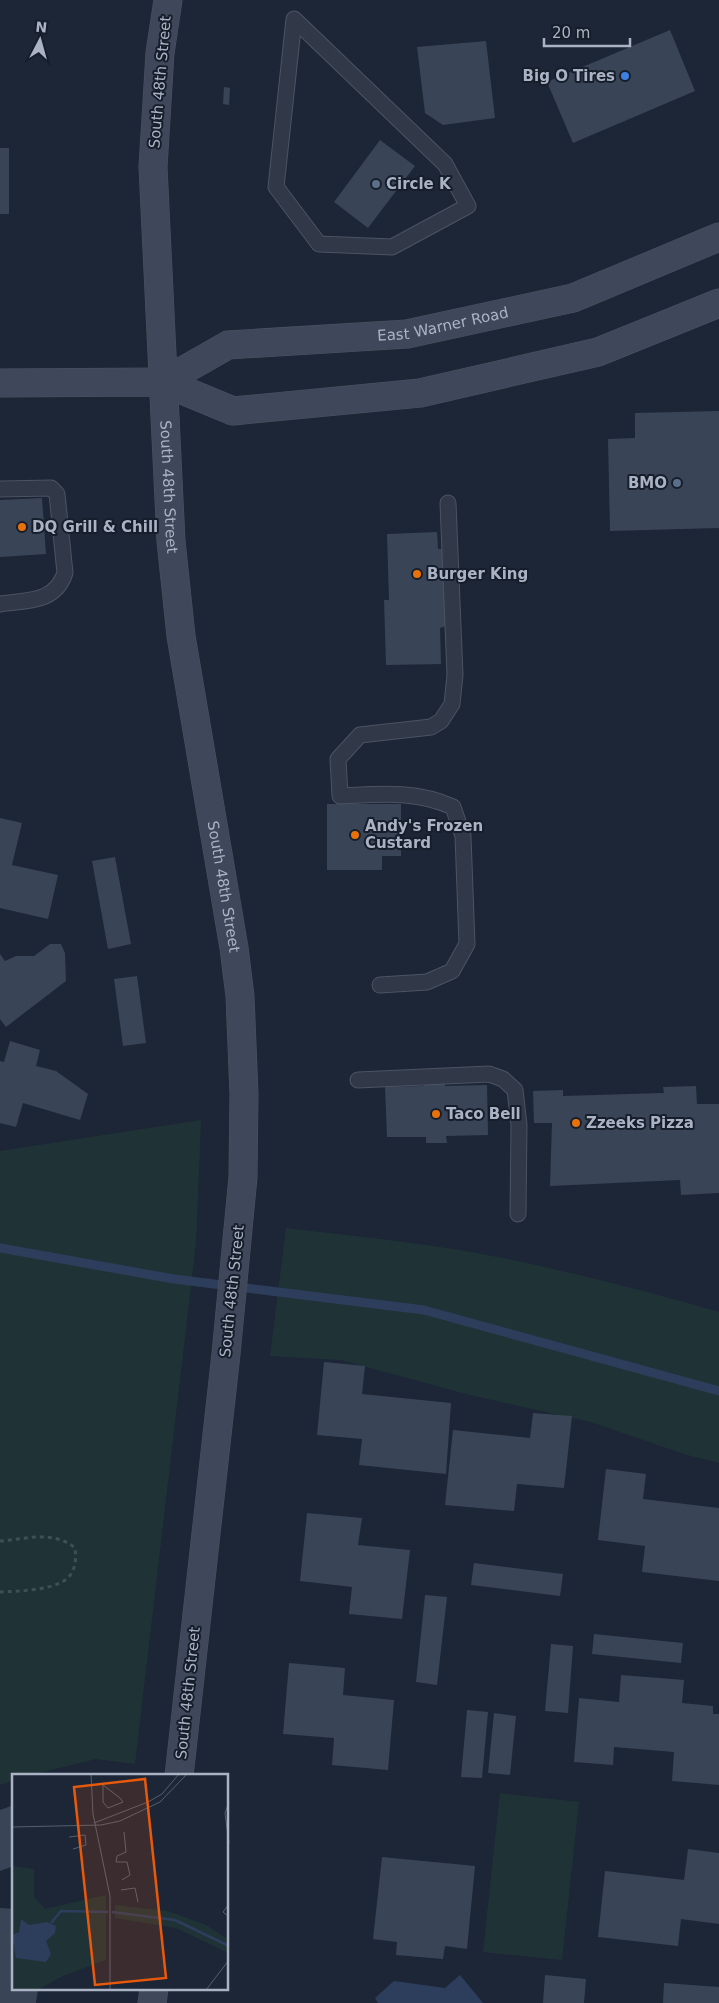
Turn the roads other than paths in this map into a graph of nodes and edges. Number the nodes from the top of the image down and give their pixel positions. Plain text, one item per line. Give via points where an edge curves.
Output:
1 (168, 0) edge
2 (468, 206) joint
3 (719, 236) edge
4 (719, 303) edge
5 (164, 382) junction
6 (0, 384) edge
7 (0, 489) edge
8 (448, 503) dead end
9 (0, 604) edge
10 (380, 985) dead end
11 (358, 1080) dead end
12 (518, 1214) dead end
13 (179, 1774) edge
14 (154, 1990) edge
15 (152, 2003) edge

1 - 5 main road, South 48th Street via 160,53 153,167
2 - 2 lane via 392,247 319,244 276,187 294,19 445,164
3 - 5 main road, East Warner Road via 573,298 407,334 228,345
4 - 5 main road, East Warner Road via 598,352 420,393 233,412
5 - 6 main road, East Warner Road
5 - 13 main road, South 48th Street via 175,585 234,948 240,996 245,1132 226,1354
7 - 9 lane via 43,487 51,488 57,494 64,572 61,585 53,594
8 - 10 lane via 454,666 452,704 441,721 431,727 360,735 338,759 340,796 414,794 453,807 463,836 467,944 452,971 427,982
11 - 12 lane via 489,1074 503,1079 515,1090 519,1124
14 - 15 main road

